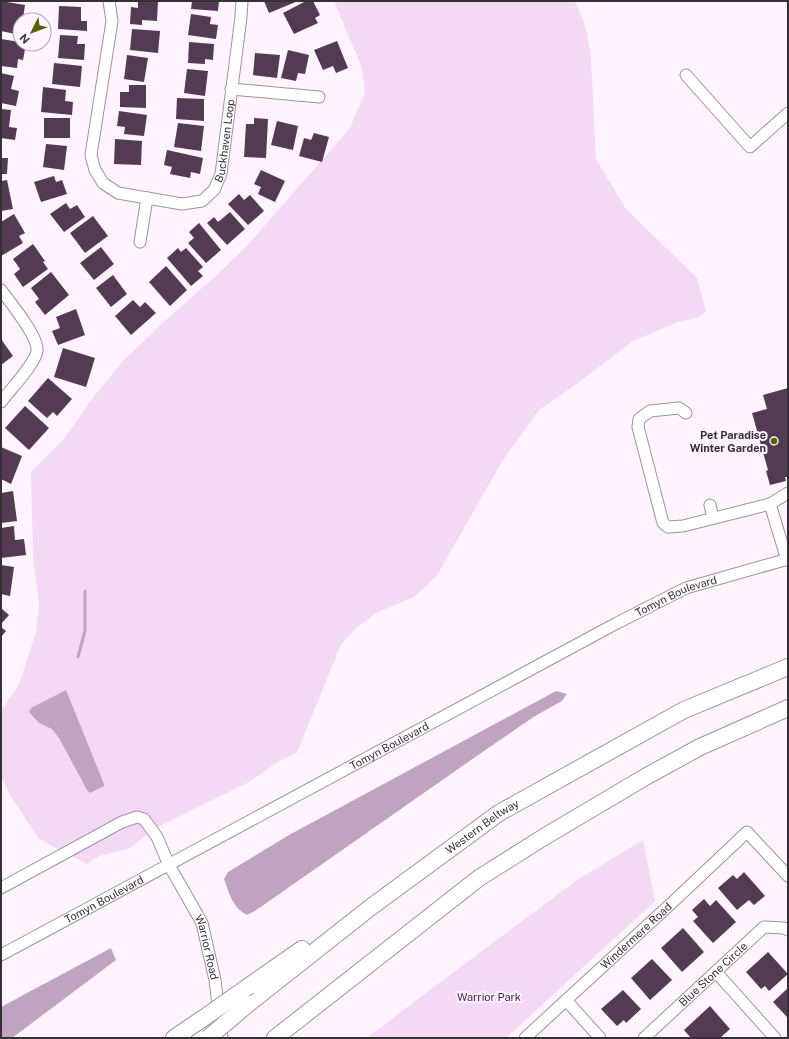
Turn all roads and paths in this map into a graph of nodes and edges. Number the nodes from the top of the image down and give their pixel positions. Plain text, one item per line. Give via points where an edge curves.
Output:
1 (109, 1) edge
2 (242, 1) edge
3 (686, 75) dead end
4 (231, 89) junction
5 (318, 97) dead end
6 (788, 113) edge
7 (147, 198) junction
8 (140, 242) dead end
9 (1, 290) edge
10 (1, 402) edge
11 (686, 413) dead end
12 (786, 496) edge
13 (770, 504) junction
14 (710, 505) dead end
15 (713, 518) junction
16 (788, 559) edge
17 (788, 667) edge
18 (788, 708) edge
19 (498, 813) junction
20 (169, 865) junction
21 (788, 876) edge
22 (1, 888) edge
23 (788, 930) edge
24 (1, 956) edge
25 (716, 972) junction
26 (566, 1000) junction
27 (174, 1038) edge
28 (208, 1038) edge
29 (222, 1038) edge
30 (275, 1038) edge
31 (525, 1038) edge
32 (600, 1038) edge
33 (644, 1038) edge
34 (775, 1038) edge

1 - 7 street, Buckhaven Loop via 112,21 91,155 95,170 103,183 118,193
2 - 4 street, Buckhaven Loop
3 - 6 street via 750,147
4 - 5 street
4 - 7 street, Buckhaven Loop via 221,174 214,190 202,201 182,204
7 - 8 street
9 - 10 street via 32,333 37,350 33,361
11 - 15 street via 679,408 650,411 639,419 638,427 663,523 668,527 683,526
12 - 13 street
13 - 15 street
13 - 16 street
14 - 15 street
16 - 20 street, Tomyn Boulevard via 686,588 610,626
17 - 19 highway, Western Beltway via 684,710
18 - 30 highway via 700,747 632,784 479,878
19 - 27 highway, bridge
19 - 28 highway, Western Beltway, bridge via 371,908
20 - 22 street, Warrior Road via 157,836 144,819 137,817 122,822
20 - 24 street, Tomyn Boulevard
20 - 29 street, Warrior Road via 202,923 215,980
21 - 26 street, Windermere Road via 747,832
23 - 25 street, Blue Stone Circle via 764,927
25 - 33 street, Blue Stone Circle
25 - 34 street
26 - 31 street, Windermere Road
26 - 32 street

